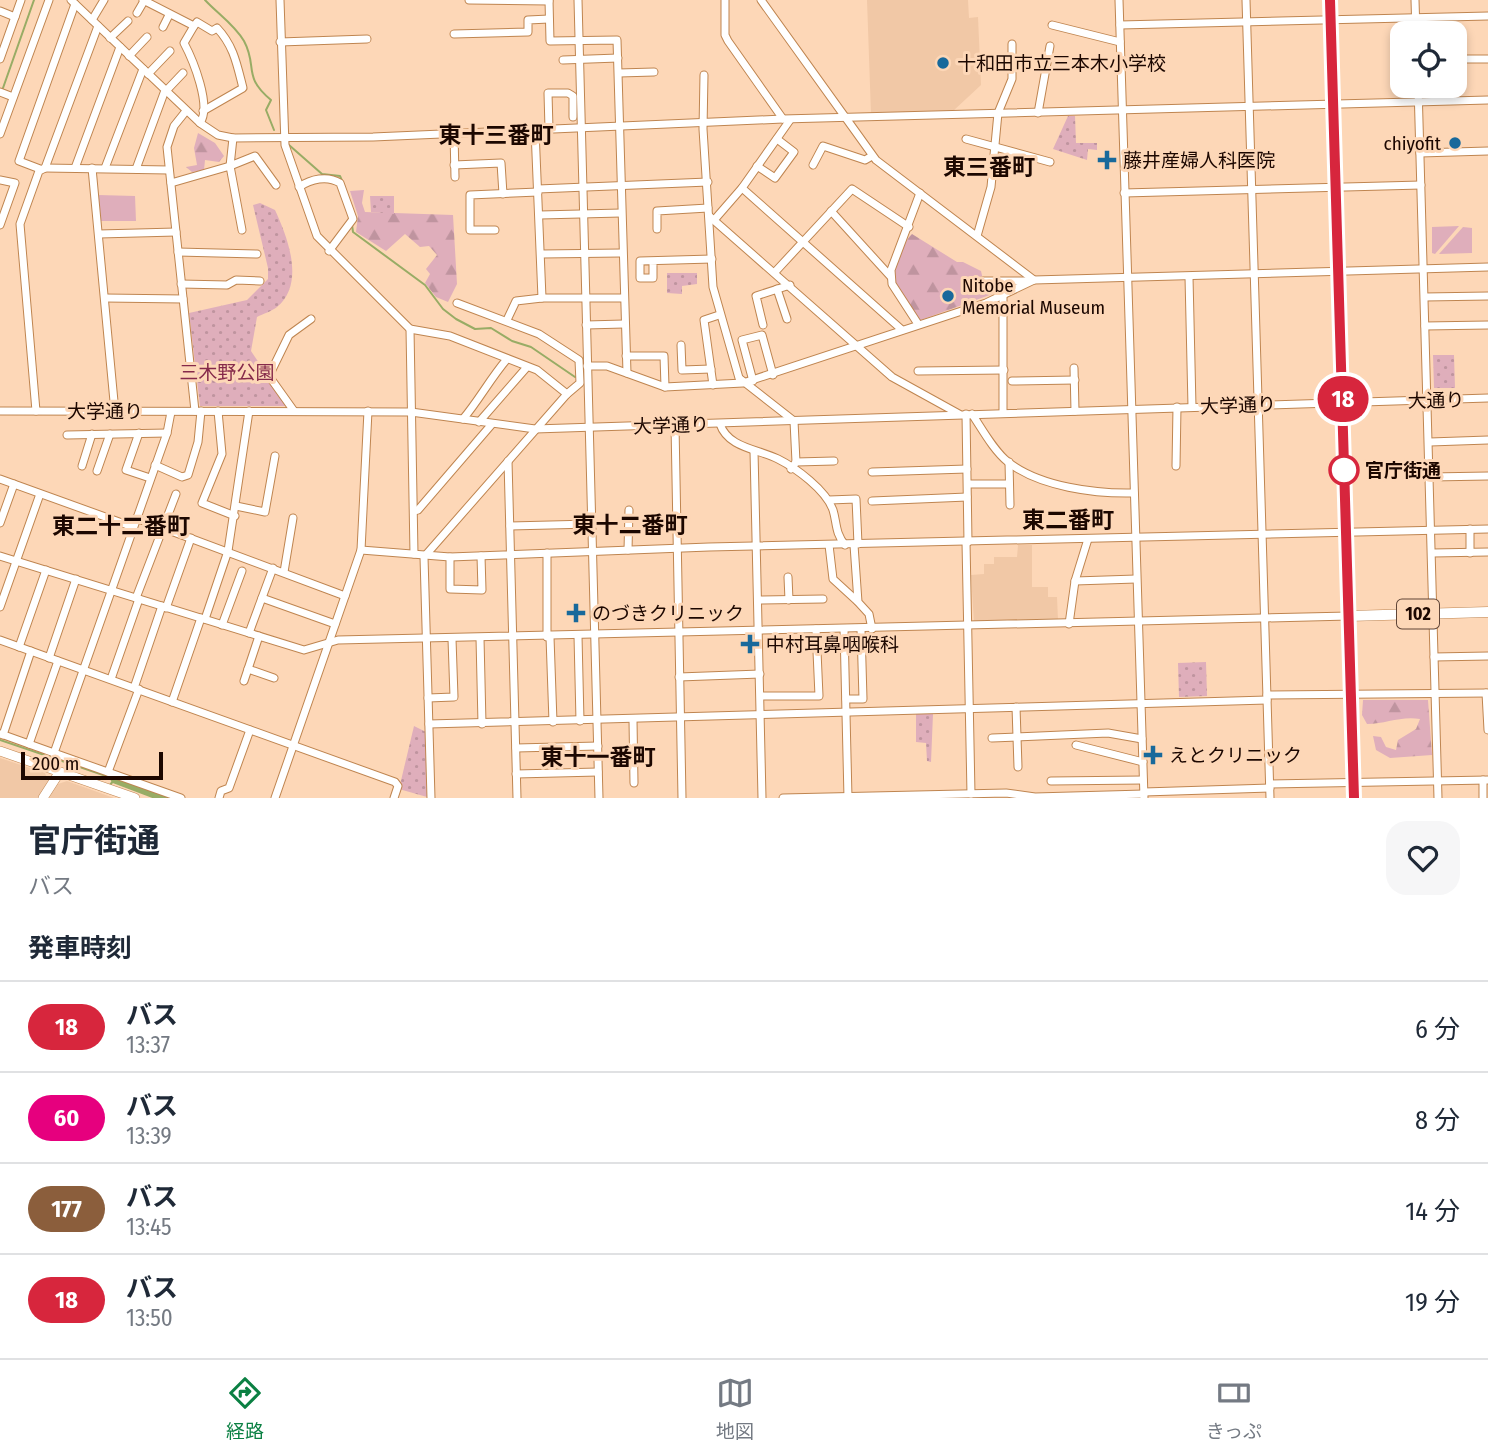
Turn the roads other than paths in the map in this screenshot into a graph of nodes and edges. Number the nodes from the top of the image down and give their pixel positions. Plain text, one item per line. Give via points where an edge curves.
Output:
1 (21, 0) edge
2 (49, 0) edge
3 (104, 0) edge
4 (144, 0) edge
5 (280, 0) edge
6 (469, 0) edge
7 (549, 0) edge
8 (578, 0) edge
9 (724, 0) edge
10 (761, 0) edge
11 (1119, 0) edge
12 (1246, 0) edge
13 (1330, 0) edge
14 (1415, 0) edge
15 (73, 2) edge
16 (0, 12) edge
17 (137, 13) dead end
18 (169, 15) junction
19 (1488, 16) edge
20 (15, 17) junction
21 (1415, 17) junction
22 (549, 19) junction
23 (1331, 19) junction
24 (128, 21) dead end
25 (1247, 21) junction
26 (1415, 21) edge
27 (95, 23) junction
28 (1052, 24) dead end
29 (1120, 25) junction
30 (194, 26) junction
31 (163, 27) dead end
32 (454, 34) dead end
33 (147, 37) dead end
34 (110, 38) junction
35 (367, 39) dead end
36 (579, 41) junction
37 (280, 42) junction
38 (1120, 42) junction
39 (1012, 44) dead end
40 (1051, 46) dead end
41 (120, 47) junction
42 (170, 51) dead end
43 (129, 55) junction
44 (618, 58) junction
45 (0, 59) edge
46 (1467, 59) edge
47 (1488, 59) edge
48 (563, 60) dead end
49 (579, 60) junction
50 (146, 71) junction
51 (654, 72) dead end
52 (183, 73) dead end
53 (619, 73) junction
54 (704, 75) dead end
55 (166, 91) junction
56 (0, 92) edge
57 (13, 97) junction
58 (1419, 98) edge
59 (1488, 100) edge
60 (1419, 102) junction
61 (1334, 104) junction
62 (1250, 106) junction
63 (1122, 110) junction
64 (186, 111) junction
65 (203, 111) junction
66 (998, 113) junction
67 (1038, 113) junction
68 (573, 117) dead end
69 (846, 118) junction
70 (786, 119) junction
71 (200, 123) junction
72 (705, 123) junction
73 (619, 127) junction
74 (581, 128) junction
75 (549, 129) junction
76 (535, 130) junction
77 (454, 133) junction
78 (0, 134) edge
79 (233, 138) junction
80 (284, 138) junction
81 (777, 139) junction
82 (966, 139) dead end
83 (997, 150) junction
84 (1488, 151) edge
85 (1420, 153) junction
86 (873, 156) junction
87 (1050, 162) dead end
88 (454, 165) junction
89 (813, 165) dead end
90 (230, 166) junction
91 (757, 166) junction
92 (75, 168) junction
93 (43, 169) junction
94 (93, 169) junction
95 (105, 169) junction
96 (136, 169) junction
97 (169, 170) junction
98 (455, 177) dead end
99 (0, 180) edge
100 (708, 182) junction
101 (15, 183) junction
102 (171, 183) junction
103 (276, 185) dead end
104 (1421, 185) junction
105 (33, 187) junction
106 (299, 187) junction
107 (583, 187) junction
108 (620, 187) junction
109 (742, 188) junction
110 (1336, 188) junction
111 (1252, 190) junction
112 (538, 191) junction
113 (920, 193) junction
114 (1124, 193) junction
115 (503, 194) junction
116 (831, 211) junction
117 (621, 213) junction
118 (583, 214) junction
119 (2, 215) edge
120 (540, 215) junction
121 (711, 215) junction
122 (0, 225) edge
123 (909, 227) junction
124 (657, 229) dead end
125 (242, 230) dead end
126 (495, 230) dead end
127 (176, 232) junction
128 (99, 234) junction
129 (977, 236) junction
130 (803, 242) junction
131 (329, 251) junction
132 (178, 252) junction
133 (621, 253) junction
134 (257, 254) dead end
135 (542, 254) junction
136 (584, 254) junction
137 (712, 259) junction
138 (653, 261) dead end
139 (1488, 267) edge
140 (1423, 270) junction
141 (775, 272) junction
142 (1338, 272) junction
143 (1255, 274) junction
144 (891, 277) junction
145 (1189, 277) junction
146 (1127, 278) junction
147 (260, 281) dead end
148 (982, 281) dead end
149 (1032, 281) junction
150 (181, 284) junction
151 (790, 285) junction
152 (777, 289) junction
153 (1003, 293) junction
154 (1488, 296) edge
155 (1425, 297) junction
156 (104, 298) junction
157 (542, 298) junction
158 (585, 298) junction
159 (623, 298) junction
160 (183, 299) junction
161 (457, 303) dead end
162 (719, 315) junction
163 (311, 319) dead end
164 (788, 319) dead end
165 (508, 320) junction
166 (624, 324) junction
167 (918, 324) junction
168 (586, 325) junction
169 (763, 325) dead end
170 (1488, 325) edge
171 (1425, 326) junction
172 (410, 329) junction
173 (901, 329) junction
174 (681, 345) dead end
175 (856, 345) junction
176 (626, 356) junction
177 (507, 359) junction
178 (587, 366) junction
179 (527, 367) junction
180 (1074, 368) dead end
181 (711, 369) junction
182 (1004, 370) junction
183 (918, 371) dead end
184 (627, 373) junction
185 (773, 375) junction
186 (1075, 380) junction
187 (752, 381) junction
188 (1012, 381) dead end
189 (743, 383) junction
190 (713, 385) junction
191 (665, 387) junction
192 (567, 394) junction
193 (1488, 398) edge
194 (1428, 400) junction
195 (1343, 401) junction
196 (1259, 404) junction
197 (1177, 407) junction
198 (1192, 407) junction
199 (1131, 409) junction
200 (0, 411) edge
201 (36, 411) junction
202 (198, 411) junction
203 (218, 411) junction
204 (249, 411) junction
205 (293, 411) junction
206 (368, 411) junction
207 (1075, 411) junction
208 (115, 412) junction
209 (171, 412) junction
210 (411, 412) junction
211 (1003, 413) junction
212 (966, 414) junction
213 (463, 419) junction
214 (793, 421) junction
215 (479, 422) junction
216 (492, 424) junction
217 (720, 424) junction
218 (675, 425) junction
219 (589, 427) junction
220 (536, 429) junction
221 (139, 433) junction
222 (167, 433) junction
223 (92, 434) junction
224 (110, 434) junction
225 (67, 435) dead end
226 (1488, 440) edge
227 (1430, 442) junction
228 (754, 451) junction
229 (275, 456) dead end
230 (508, 461) junction
231 (834, 461) dead end
232 (1009, 463) junction
233 (155, 465) junction
234 (794, 465) junction
235 (82, 466) dead end
236 (1176, 466) dead end
237 (967, 469) junction
238 (97, 471) dead end
239 (872, 472) dead end
240 (1488, 476) edge
241 (150, 478) junction
242 (1431, 478) junction
243 (0, 479) edge
244 (14, 484) junction
245 (968, 484) junction
246 (1009, 484) junction
247 (1134, 493) junction
248 (40, 494) junction
249 (176, 494) dead end
250 (967, 497) junction
251 (829, 500) junction
252 (872, 501) dead end
253 (1010, 505) dead end
254 (236, 506) junction
255 (629, 510) dead end
256 (414, 511) junction
257 (234, 516) junction
258 (136, 518) junction
259 (293, 518) dead end
260 (0, 523) edge
261 (591, 524) junction
262 (510, 526) junction
263 (133, 527) junction
264 (163, 527) junction
265 (1488, 528) edge
266 (1432, 529) junction
267 (1471, 529) junction
268 (1346, 531) junction
269 (1263, 534) junction
270 (191, 538) junction
271 (1136, 538) junction
272 (1088, 539) junction
273 (967, 542) junction
274 (829, 545) junction
275 (845, 545) junction
276 (856, 545) junction
277 (757, 547) junction
278 (677, 548) junction
279 (361, 550) junction
280 (628, 550) junction
281 (228, 551) junction
282 (592, 551) junction
283 (1488, 552) edge
284 (547, 553) junction
285 (1433, 553) junction
286 (1470, 553) junction
287 (414, 554) junction
288 (510, 554) junction
289 (0, 556) edge
290 (481, 556) junction
291 (424, 557) junction
292 (450, 557) junction
293 (17, 561) junction
294 (273, 568) junction
295 (46, 570) junction
296 (242, 571) dead end
297 (284, 572) junction
298 (788, 578) dead end
299 (76, 579) junction
300 (1136, 579) junction
301 (1075, 581) junction
302 (111, 590) junction
303 (345, 596) junction
304 (138, 598) junction
305 (262, 598) junction
306 (824, 599) dead end
307 (758, 600) junction
308 (789, 600) junction
309 (858, 602) junction
310 (0, 607) edge
311 (164, 607) junction
312 (1488, 612) edge
313 (1434, 614) junction
314 (1349, 616) junction
315 (1265, 618) junction
316 (203, 619) junction
317 (1138, 621) junction
318 (335, 624) junction
319 (1069, 624) junction
320 (222, 625) junction
321 (968, 625) junction
322 (816, 629) junction
323 (844, 629) junction
324 (862, 629) junction
325 (872, 629) junction
326 (759, 631) junction
327 (249, 633) junction
328 (677, 633) junction
329 (594, 635) junction
330 (260, 636) junction
331 (578, 636) junction
332 (549, 637) junction
333 (480, 638) junction
334 (513, 638) junction
335 (452, 639) junction
336 (0, 640) edge
337 (426, 640) junction
338 (330, 643) junction
339 (19, 647) junction
340 (32, 651) junction
341 (1488, 656) edge
342 (1434, 657) junction
343 (49, 658) junction
344 (58, 661) junction
345 (248, 669) junction
346 (83, 670) junction
347 (760, 674) junction
348 (679, 677) junction
349 (274, 678) dead end
350 (111, 680) junction
351 (244, 681) dead end
352 (136, 689) junction
353 (1487, 693) edge
354 (1351, 694) junction
355 (1435, 694) junction
356 (761, 696) junction
357 (428, 698) junction
358 (1267, 698) junction
359 (846, 699) junction
360 (172, 702) junction
361 (1141, 703) junction
362 (1016, 707) junction
363 (970, 709) junction
364 (846, 713) junction
365 (761, 716) junction
366 (680, 718) junction
367 (597, 720) junction
368 (633, 720) junction
369 (580, 721) junction
370 (553, 722) junction
371 (482, 723) junction
372 (515, 723) junction
373 (429, 724) junction
374 (250, 730) junction
375 (1488, 730) edge
376 (2, 735) edge
377 (1018, 736) junction
378 (992, 738) dead end
379 (1142, 739) junction
380 (29, 744) junction
381 (1076, 745) dead end
382 (292, 746) junction
383 (597, 746) junction
384 (516, 748) junction
385 (0, 751) edge
386 (54, 753) junction
387 (1143, 762) junction
388 (1018, 767) dead end
389 (59, 772) junction
390 (108, 772) junction
391 (598, 772) junction
392 (516, 774) junction
393 (1143, 780) junction
394 (1485, 780) edge
395 (1051, 781) dead end
396 (1438, 782) junction
397 (634, 783) dead end
398 (1354, 783) junction
399 (1270, 786) junction
400 (971, 794) junction
401 (1144, 795) edge
402 (848, 797) edge
403 (889, 797) edge
404 (916, 797) edge
405 (43, 798) edge
406 (135, 798) edge
407 (181, 798) edge
408 (219, 798) edge
409 (275, 798) edge
410 (394, 798) edge
411 (431, 798) edge
412 (517, 798) edge
413 (599, 798) edge
414 (682, 798) edge
415 (762, 798) edge
416 (783, 798) edge
417 (795, 798) edge
418 (1270, 798) edge
419 (1354, 798) edge
420 (1438, 798) edge
421 (1483, 798) edge

1 - 20 street
2 - 57 street
3 - 27 street
4 - 17 street
4 - 18 street
5 - 37 street
6 - 7 street
7 - 22 street
8 - 36 street
9 - 70 street via 728,41
10 - 69 street
11 - 29 street
12 - 25 street
13 - 23 highway
14 - 21 street
15 - 27 street
15 - 93 street via 19,161
16 - 20 street
18 - 30 street
18 - 31 street
19 - 21 street
20 - 45 street
21 - 23 street
21 - 26 street
22 - 32 street via 528,20 528,32
22 - 36 street via 550,41
23 - 25 street
23 - 61 highway
24 - 34 street
25 - 29 street
25 - 62 street
27 - 34 street
27 - 93 street
28 - 38 street
29 - 38 street
30 - 65 street via 184,43 198,76
30 - 65 street via 197,22 212,31 217,28 227,38 243,88
33 - 43 street
34 - 41 street
35 - 37 street
36 - 44 street via 617,40
36 - 49 street
37 - 80 street
38 - 63 street
39 - 66 street via 1012,79
40 - 67 street
41 - 43 street
41 - 92 street
42 - 50 street
43 - 50 street
44 - 49 street
44 - 53 street
46 - 47 street
48 - 49 street
49 - 74 street
50 - 55 street
50 - 95 street
51 - 53 street
52 - 55 street
53 - 73 street
54 - 72 street
55 - 64 street
55 - 96 street
56 - 57 street
57 - 78 street
58 - 60 street
59 - 60 street
60 - 61 street
60 - 85 street
61 - 62 street
61 - 110 highway
62 - 63 street
62 - 111 street
63 - 67 street
63 - 114 street
64 - 71 street
64 - 97 street via 169,134
65 - 71 street
66 - 67 street
66 - 69 street
66 - 83 street
68 - 75 street via 573,96 548,93
69 - 70 street
69 - 86 street
70 - 72 street
70 - 81 street
71 - 79 street
72 - 73 street
72 - 100 street
73 - 74 street
73 - 108 street
74 - 75 street
74 - 107 street
75 - 76 street
76 - 77 street
76 - 112 street
77 - 80 street
77 - 88 street
79 - 80 street
79 - 90 street
80 - 106 street
81 - 91 street
81 - 91 street via 794,152 775,178
82 - 83 street
83 - 87 street
83 - 129 street via 989,202
84 - 85 street
85 - 104 street
86 - 89 street via 865,160 823,146
86 - 113 street
88 - 98 street
88 - 115 street via 501,163
90 - 102 street
90 - 103 street via 255,156
90 - 125 street
91 - 109 street
92 - 93 street
92 - 94 street
93 - 105 street
94 - 95 street
94 - 128 street
95 - 96 street
96 - 97 street
97 - 102 street
99 - 101 street
100 - 108 street
100 - 121 street
101 - 105 street
101 - 119 street
102 - 127 street
104 - 110 street
104 - 140 street
105 - 201 street via 20,224
106 - 131 street via 317,236
106 - 131 street via 312,179 340,183 353,219
107 - 108 street
107 - 112 street
107 - 118 street
108 - 117 street
109 - 121 street
109 - 130 street
110 - 111 street
110 - 142 highway
111 - 114 street
111 - 143 street
112 - 115 street
112 - 120 street
113 - 123 street
113 - 129 street
114 - 146 street
115 - 126 street via 470,195 470,230
116 - 123 street via 852,189
116 - 130 street
116 - 144 street
117 - 118 street
117 - 133 street
118 - 120 street
118 - 136 street
119 - 122 street
120 - 135 street
121 - 124 street via 657,211
121 - 137 street
121 - 141 street
123 - 144 street
127 - 128 street
127 - 132 street
128 - 156 street
129 - 149 street
130 - 141 street
130 - 173 street
131 - 172 street
132 - 134 street
132 - 150 street
133 - 136 street
133 - 159 street
135 - 136 street
135 - 157 street
136 - 158 street
137 - 138 street
137 - 162 street
139 - 140 street
140 - 142 street
140 - 155 street
141 - 151 street
142 - 143 street
142 - 195 highway
143 - 145 street
143 - 196 street
144 - 167 street
145 - 146 street
145 - 198 street
146 - 149 street
146 - 199 street
147 - 150 street
148 - 149 street
149 - 153 street
150 - 160 street
151 - 152 street
151 - 175 street
152 - 164 street
152 - 169 street via 755,296
153 - 167 street via 986,303
153 - 182 street
154 - 155 street
155 - 171 street
156 - 160 street
156 - 208 street
157 - 158 street
157 - 165 street via 516,302
158 - 159 street
158 - 168 street
159 - 166 street
160 - 202 street
161 - 165 street
162 - 181 street via 704,320
162 - 189 street
163 - 205 street via 289,335 270,376
165 - 192 street via 579,359 580,383
166 - 168 street
166 - 176 street
167 - 173 street
168 - 178 street
170 - 171 street
171 - 194 street
172 - 177 street via 450,336
172 - 210 street
173 - 175 street
174 - 181 street via 682,370
175 - 185 street
175 - 212 street via 892,377
176 - 184 street
176 - 191 street via 664,356
177 - 179 street
177 - 213 street
178 - 184 street
178 - 219 street
179 - 192 street
179 - 215 street
180 - 186 street
181 - 190 street
182 - 183 street
182 - 211 street
184 - 191 street
185 - 187 street
185 - 187 street via 762,335 742,340
186 - 188 street
186 - 207 street
187 - 189 street
189 - 190 street
189 - 214 street
190 - 191 street
192 - 220 street
193 - 194 street, 大通り
194 - 195 street, 大通り
194 - 227 street
195 - 196 street, 大学通り
195 - 268 highway
196 - 198 street, 大学通り
196 - 269 street
197 - 198 street, 大学通り
197 - 199 street, 大学通り
197 - 236 street
199 - 207 street, 大学通り
199 - 247 street
200 - 201 street, 大学通り
201 - 208 street, 大学通り
202 - 203 street, 大学通り
202 - 209 street, 大学通り
202 - 233 street via 198,442 187,475
203 - 204 street, 大学通り
203 - 257 street via 222,454 202,503
204 - 205 street, 大学通り
204 - 254 street
205 - 206 street, 大学通り
206 - 210 street, 大学通り
206 - 279 street
207 - 211 street, 大学通り
208 - 209 street, 大学通り
209 - 222 street
210 - 213 street, 大学通り
210 - 256 street
211 - 212 street, 大学通り
212 - 214 street, 大学通り
212 - 232 street
212 - 237 street
213 - 215 street, 大学通り
214 - 217 street, 大学通り
214 - 234 street
215 - 216 street, 大学通り
216 - 220 street, 大学通り
216 - 256 street
217 - 218 street, 大学通り
217 - 228 street via 722,431
218 - 219 street, 大学通り
218 - 278 street
219 - 220 street, 大学通り
219 - 261 street
220 - 230 street
221 - 222 street
221 - 224 street
221 - 241 street via 126,470
222 - 233 street
223 - 224 street
223 - 225 street
223 - 235 street
224 - 238 street
226 - 227 street
227 - 242 street
228 - 234 street
228 - 277 street
229 - 254 street via 265,512
230 - 262 street
230 - 291 street
231 - 234 street
232 - 246 street
232 - 247 street via 1045,480
233 - 241 street
234 - 251 street
237 - 239 street
237 - 245 street
240 - 242 street
241 - 258 street
242 - 266 street
243 - 244 street
244 - 248 street
244 - 260 street
245 - 246 street
245 - 250 street
246 - 253 street
247 - 271 street
248 - 263 street
248 - 293 street
249 - 264 street
250 - 252 street
250 - 273 street
251 - 275 street via 836,531
251 - 276 street via 856,499
254 - 257 street
255 - 280 street
256 - 287 street
257 - 281 street
258 - 263 street
258 - 264 street
259 - 297 street
261 - 262 street
261 - 282 street
262 - 288 street
263 - 302 street
264 - 270 street
264 - 304 street
265 - 267 street
266 - 267 street
266 - 268 street
266 - 285 street
267 - 286 street
268 - 269 street
268 - 314 highway
269 - 271 street
269 - 315 street
270 - 281 street
270 - 311 street
271 - 272 street
271 - 300 street
272 - 273 street
272 - 301 street
273 - 276 street
273 - 321 street
274 - 275 street
274 - 277 street
274 - 309 street via 833,579
275 - 276 street
276 - 309 street
277 - 278 street
277 - 307 street
278 - 280 street
278 - 328 street
279 - 287 street
279 - 303 street
280 - 282 street
281 - 294 street
281 - 316 street
282 - 284 street
282 - 329 street
283 - 286 street
284 - 288 street
284 - 332 street
285 - 286 street
285 - 313 street
287 - 291 street
288 - 290 street
288 - 334 street
289 - 293 street
290 - 292 street
290 - 292 street via 482,590 450,589
291 - 292 street
291 - 337 street
293 - 295 street
293 - 310 street
294 - 297 street
294 - 305 street
295 - 299 street
295 - 339 street
296 - 320 street
297 - 303 street
298 - 308 street
299 - 302 street
299 - 343 street
300 - 301 street
300 - 317 street
301 - 319 street
302 - 304 street
302 - 346 street
303 - 318 street
304 - 311 street
304 - 350 street
305 - 318 street
305 - 327 street
306 - 308 street
307 - 308 street
307 - 326 street
309 - 325 street via 869,614
311 - 316 street
311 - 352 street
312 - 313 highway, 102
313 - 314 highway, 102
313 - 342 street
314 - 315 street
314 - 354 main road
315 - 317 street
315 - 358 street
316 - 320 street
316 - 360 street
317 - 319 street
317 - 361 street
318 - 338 street
319 - 321 street
320 - 327 street
321 - 325 street
321 - 363 street
322 - 323 street
322 - 326 street
322 - 356 street via 819,696
323 - 324 street
323 - 359 street
324 - 325 street
324 - 359 street via 863,699
326 - 328 street
326 - 347 street
327 - 330 street
328 - 329 street
328 - 348 street
329 - 331 street
329 - 367 street
330 - 338 street via 304,650
330 - 345 street
331 - 332 street
331 - 369 street
332 - 334 street
332 - 370 street
333 - 334 street
333 - 335 street
333 - 371 street
334 - 372 street
335 - 337 street
335 - 357 street via 454,697
336 - 339 street
337 - 338 street
337 - 357 street
338 - 382 street
339 - 340 street
340 - 343 street
340 - 376 street
341 - 342 street
342 - 355 street
343 - 344 street
344 - 346 street
344 - 380 street
345 - 349 street
345 - 351 street
346 - 350 street
346 - 386 street
347 - 348 street
347 - 356 street
348 - 366 street
350 - 352 street
352 - 360 street
352 - 390 street
353 - 355 street
353 - 375 street
354 - 355 street
354 - 358 street
354 - 398 main road
355 - 396 street
356 - 365 street
357 - 373 street
358 - 361 street
358 - 399 street
359 - 364 street
360 - 374 street
361 - 362 street
361 - 379 street
362 - 363 street
362 - 377 street
363 - 364 street
363 - 400 street
364 - 365 street
364 - 402 street
365 - 366 street
365 - 415 street
366 - 368 street
366 - 414 street
367 - 368 street
367 - 369 street
367 - 383 street
368 - 397 street
369 - 370 street
370 - 372 street
371 - 372 street
371 - 373 street
372 - 384 street
373 - 411 street
374 - 382 street
374 - 408 street via 229,788 221,791
376 - 380 street
377 - 378 street
377 - 379 street via 1108,733
377 - 388 street
379 - 387 street
380 - 386 street
381 - 387 street
382 - 409 street
382 - 410 street via 395,782
383 - 384 street
383 - 391 street
384 - 392 street
385 - 389 main road
386 - 390 street
387 - 393 street
389 - 405 main road
389 - 406 main road
390 - 407 street
391 - 392 street
391 - 413 street
392 - 412 street
393 - 395 street
393 - 401 street
394 - 396 street
394 - 421 street
396 - 398 street
396 - 420 street
398 - 399 street
398 - 419 main road
399 - 401 street
399 - 418 street
400 - 401 street
400 - 404 street
402 - 403 street
402 - 417 street
403 - 404 street
416 - 417 street

